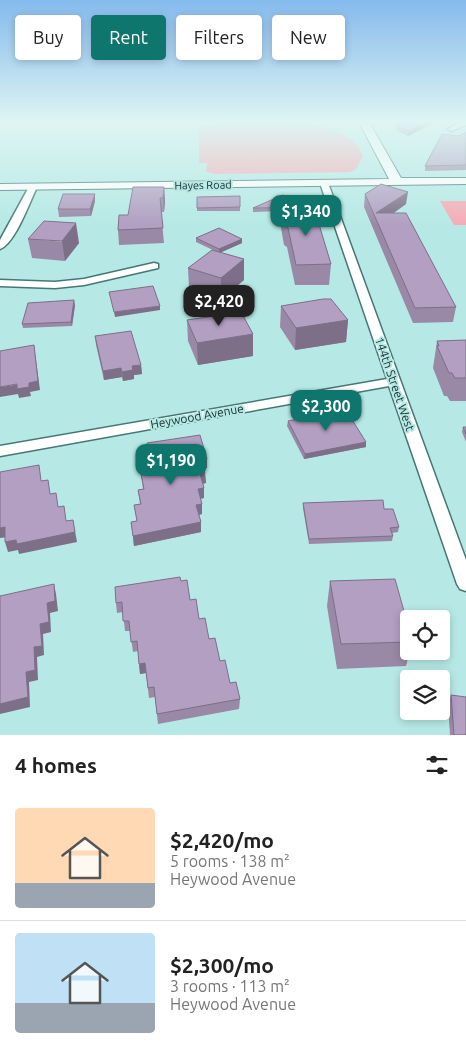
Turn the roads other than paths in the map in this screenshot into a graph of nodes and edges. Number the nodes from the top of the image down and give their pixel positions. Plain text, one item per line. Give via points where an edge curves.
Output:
1 (383, 156) edge
2 (466, 181) edge
3 (397, 182) junction
4 (324, 183) junction
5 (0, 187) edge
6 (34, 187) junction
7 (0, 246) edge
8 (154, 266) dead end
9 (0, 284) edge
10 (395, 381) junction
11 (0, 451) edge
12 (466, 584) edge

1 - 3 street
2 - 3 street, Hayes Road
3 - 4 street, Hayes Road
4 - 6 street, Hayes Road
4 - 10 street, 144th Street West
5 - 6 street, Hayes Road
6 - 7 street
8 - 9 street via 84,282
10 - 11 street, Heywood Avenue
10 - 12 street, 144th Street West

